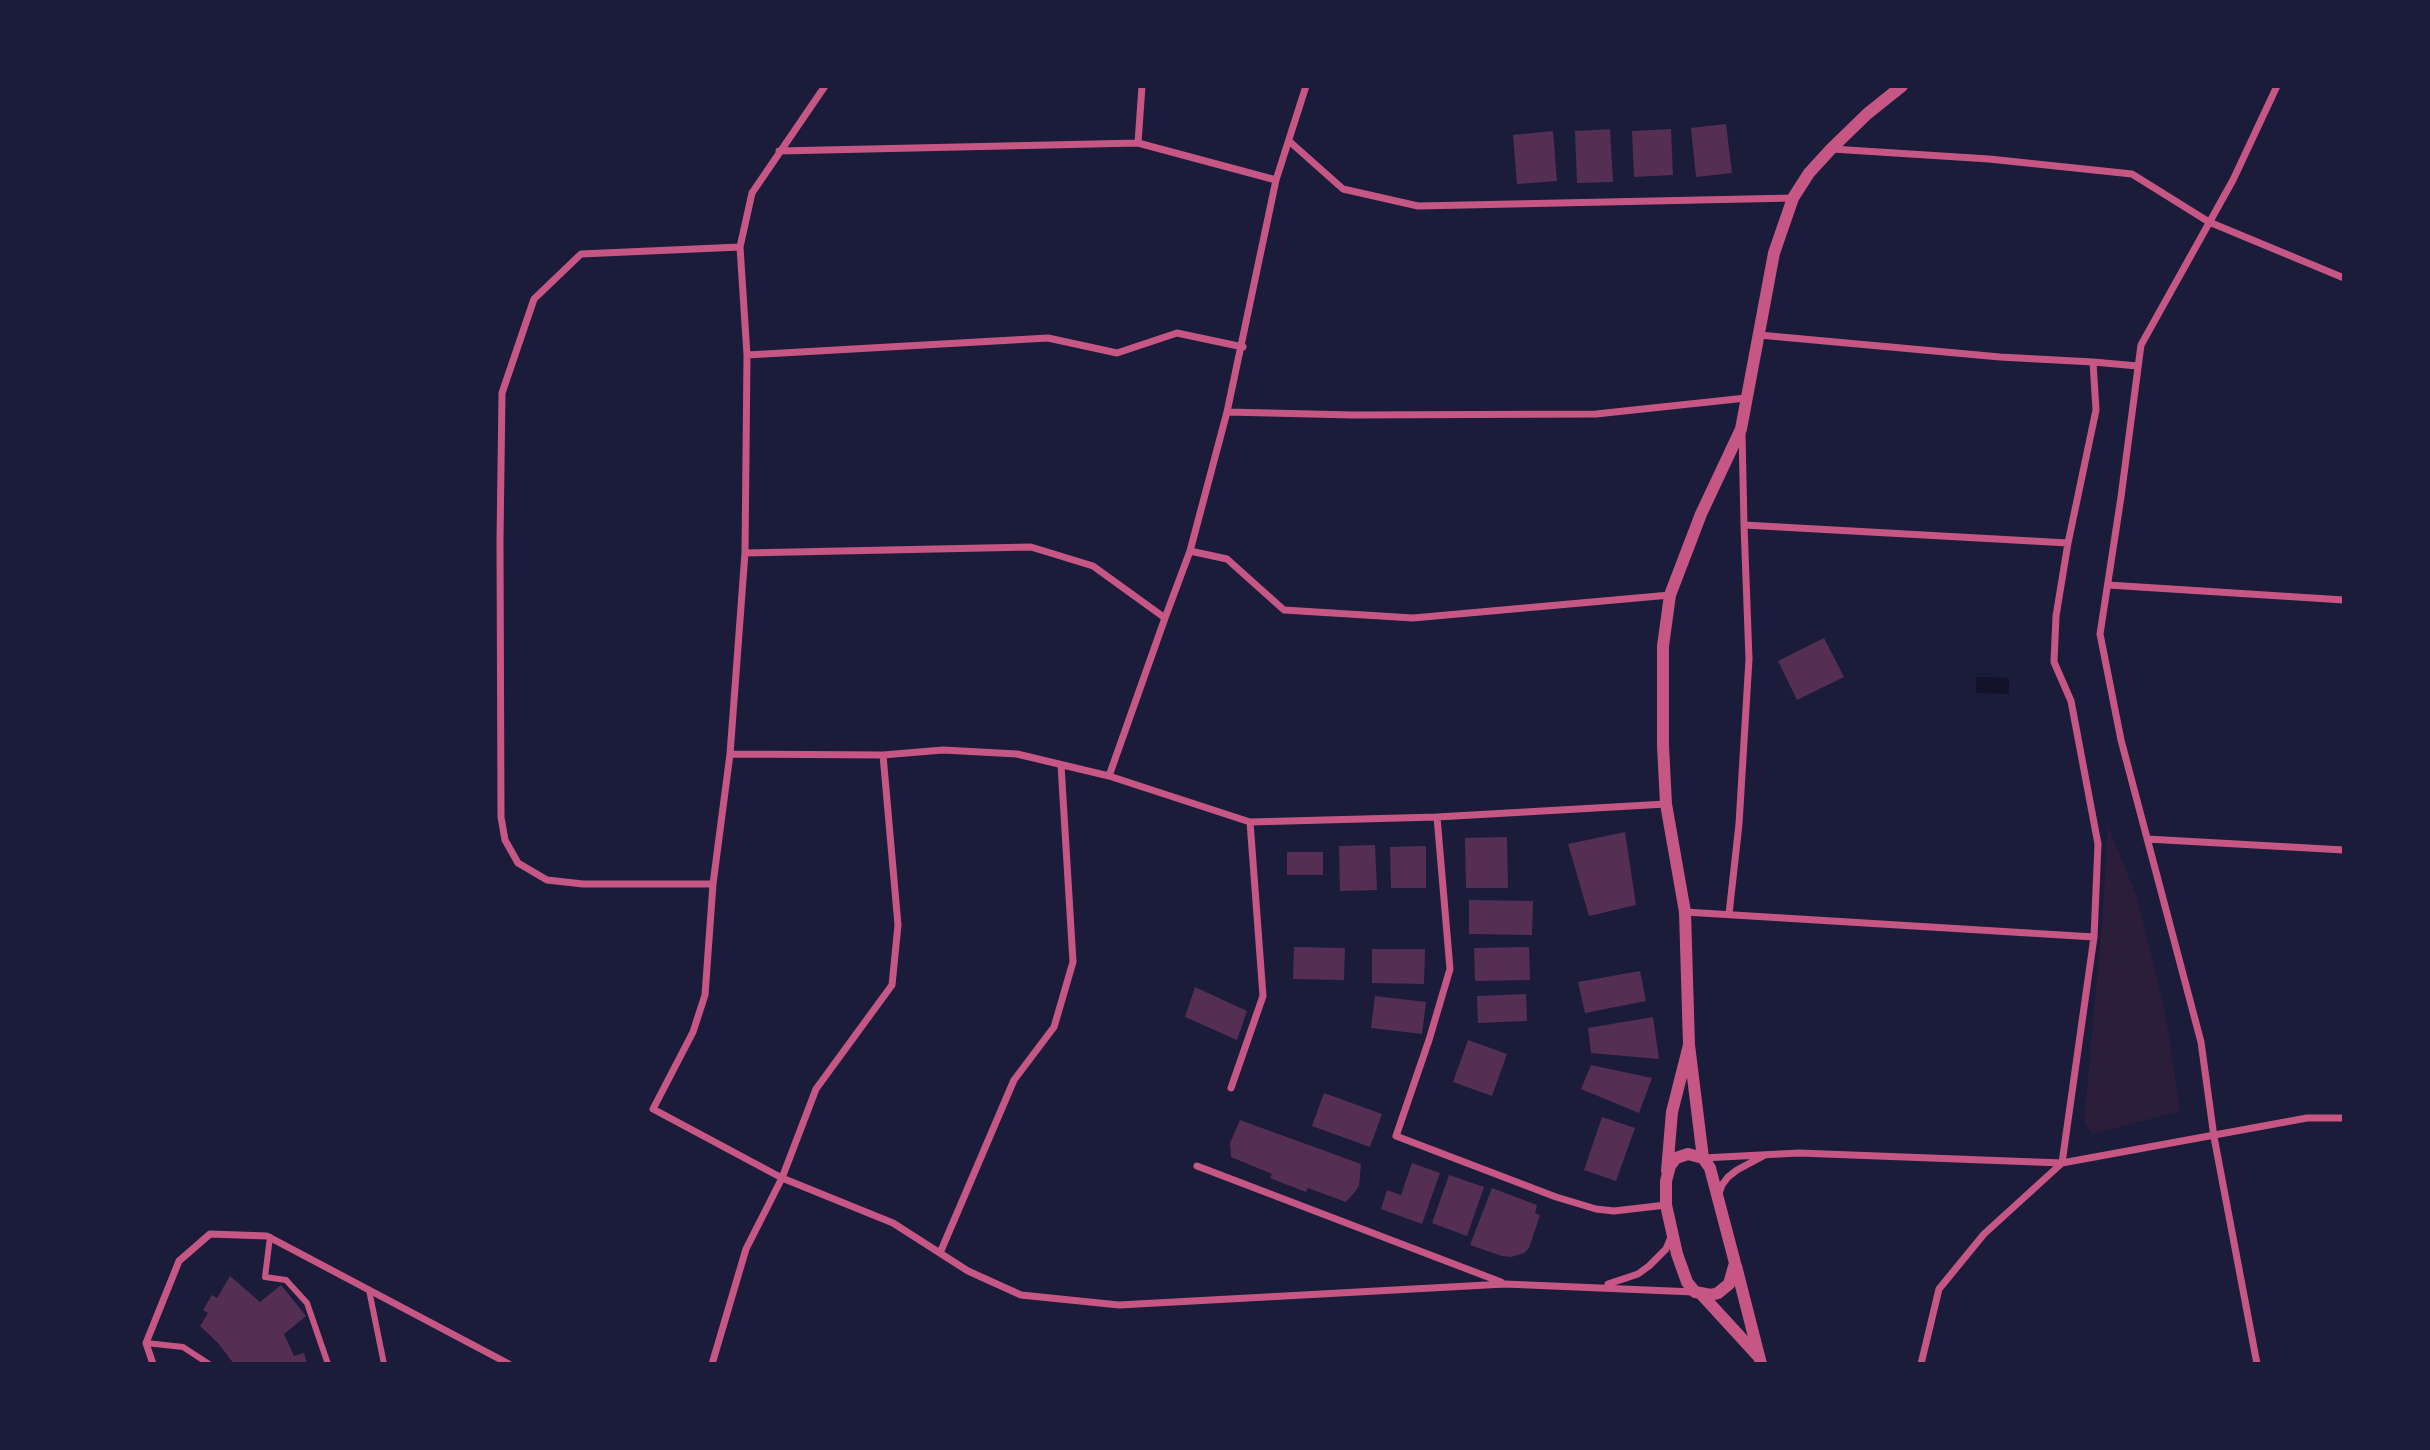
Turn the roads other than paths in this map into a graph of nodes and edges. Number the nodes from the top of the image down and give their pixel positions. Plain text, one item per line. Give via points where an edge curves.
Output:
1 (825, 86) edge
2 (1142, 86) edge
3 (1306, 86) edge
4 (1902, 86) edge
5 (2277, 86) edge
6 (1289, 141) junction
7 (1138, 143) junction
8 (1831, 149) junction
9 (779, 151) junction
10 (1276, 180) junction
11 (1793, 198) junction
12 (2209, 222) junction
13 (740, 247) junction
14 (2344, 278) edge
15 (1759, 335) junction
16 (1243, 347) junction
17 (747, 355) junction
18 (2093, 362) junction
19 (2138, 366) junction
20 (1746, 398) junction
21 (1227, 412) junction
22 (1741, 429) junction
23 (1744, 525) junction
24 (2068, 543) junction
25 (1189, 551) junction
26 (745, 553) junction
27 (2108, 585) junction
28 (1670, 595) junction
29 (2344, 600) edge
30 (1166, 618) junction
31 (730, 754) junction
32 (883, 755) junction
33 (1061, 765) junction
34 (1109, 776) junction
35 (1666, 804) junction
36 (1437, 817) junction
37 (1250, 822) junction
38 (2147, 839) junction
39 (2344, 850) edge
40 (713, 884) junction
41 (1685, 912) junction
42 (1729, 914) junction
43 (2094, 937) junction
44 (1689, 1045) junction
45 (1231, 1088) dead end
46 (2344, 1118) edge
47 (2214, 1137) junction
48 (1769, 1153) junction
49 (1703, 1158) junction
50 (2062, 1163) junction
51 (1197, 1166) dead end
52 (1667, 1174) junction
53 (782, 1178) junction
54 (1718, 1197) junction
55 (1666, 1205) junction
56 (1672, 1235) junction
57 (270, 1237) junction
58 (940, 1253) junction
59 (1735, 1263) junction
60 (1505, 1284) junction
61 (1601, 1286) junction
62 (369, 1290) junction
63 (1698, 1293) junction
64 (146, 1343) junction
65 (1760, 1361) edge
66 (153, 1364) edge
67 (209, 1364) edge
68 (328, 1364) edge
69 (384, 1364) edge
70 (509, 1364) edge
71 (712, 1364) edge
72 (1921, 1364) edge
73 (2257, 1364) edge

1 - 9 street
2 - 7 street
3 - 6 street
4 - 8 street
5 - 12 street
6 - 10 street
6 - 11 street via 1343,189 1419,206
7 - 9 street
7 - 10 street
8 - 11 street
8 - 12 street via 2132,174
9 - 13 street via 752,193
10 - 16 street
11 - 15 street via 1774,253
12 - 14 street
12 - 19 street via 2141,345
13 - 17 street
13 - 40 street via 581,254 534,299 502,393 501,817 505,840 519,863 547,880
15 - 18 street via 2000,358
15 - 20 street
16 - 17 street via 1177,333 1117,353 1048,338
16 - 21 street
17 - 26 street
18 - 19 street
18 - 24 street via 2096,410
19 - 27 street
20 - 21 street via 1596,414
20 - 22 street
21 - 25 street
22 - 23 street
22 - 28 street
23 - 24 street
23 - 42 street via 1749,659 1740,824
24 - 43 street via 2054,662 2071,701 2098,844
25 - 28 street via 1227,559 1284,610 1413,618
25 - 30 street
26 - 30 street via 1031,547 1093,566
26 - 31 street
27 - 29 street
27 - 38 street via 2100,634
28 - 35 street via 1661,696
30 - 34 street
31 - 32 street
31 - 40 street
32 - 33 street via 943,750 1005,753
32 - 53 street via 898,925 892,985 816,1090
33 - 34 street
33 - 58 street via 1073,961 1054,1027 1014,1080
34 - 37 street
35 - 36 street
35 - 41 street
36 - 37 street
36 - 55 street via 1450,969 1396,1136 1596,1209
37 - 45 street via 1263,996
38 - 39 street
38 - 47 street via 2201,1042
40 - 53 street via 705,995 692,1032 653,1108
41 - 42 street
41 - 44 street
42 - 43 street
43 - 50 street
44 - 49 street
44 - 52 street via 1672,1112
46 - 47 street via 2307,1118
47 - 50 street
47 - 73 street
48 - 49 street
48 - 50 street
48 - 54 street via 1737,1170 1722,1185
49 - 52 street via 1692,1154 1676,1158
49 - 54 street
50 - 72 street via 1984,1234 1939,1289
51 - 60 street
52 - 55 street
53 - 58 street via 892,1223
53 - 71 street via 746,1249
54 - 59 street
55 - 56 street
56 - 61 street via 1650,1266
56 - 63 street via 1681,1268
57 - 62 street
57 - 64 street via 209,1234 179,1261
57 - 68 street via 265,1277 286,1280 307,1303
58 - 60 street via 1021,1296 1119,1305
59 - 63 street via 1725,1288 1711,1296
59 - 65 street
60 - 61 street
61 - 63 street
62 - 69 street
62 - 70 street
63 - 65 street
64 - 66 street
64 - 67 street via 183,1347

